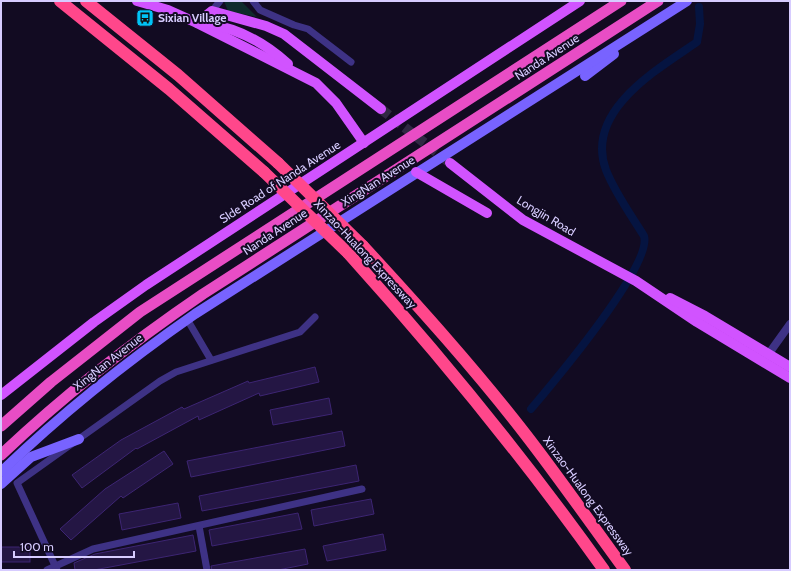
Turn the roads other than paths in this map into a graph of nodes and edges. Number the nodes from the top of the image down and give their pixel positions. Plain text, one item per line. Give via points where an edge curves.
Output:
1 (60, 1) edge
2 (86, 1) edge
3 (137, 1) edge
4 (220, 1) edge
5 (253, 1) edge
6 (580, 1) edge
7 (621, 1) edge
8 (658, 1) edge
9 (686, 1) edge
10 (212, 11) junction
11 (197, 23) junction
12 (352, 62) dead end
13 (585, 76) dead end
14 (381, 109) tunnel mouth
15 (364, 143) junction
16 (450, 163) tunnel mouth
17 (416, 172) junction
18 (487, 213) dead end
19 (315, 317) dead end
20 (187, 319) junction
21 (790, 324) edge
22 (766, 358) junction
23 (211, 360) junction
24 (790, 367) edge
25 (790, 378) edge
26 (1, 395) edge
27 (1, 426) edge
28 (79, 439) junction
29 (1, 455) edge
30 (1, 472) edge
31 (1, 484) edge
32 (362, 489) dead end
33 (199, 526) junction
34 (56, 568) edge
35 (47, 570) edge
36 (207, 570) edge
37 (604, 570) edge
38 (625, 570) edge

1 - 37 highway, Xinzao-Hualong Expressway, bridge via 169,88 264,172 348,253 492,420
2 - 38 highway, Xinzao-Hualong Expressway, bridge via 178,75 278,163 363,246 507,411
3 - 11 main road via 168,10
4 - 10 street
5 - 12 street via 260,10 308,29
6 - 15 main road, SIde Road of Nanda Avenue
7 - 27 highway, Nanda Avenue via 140,312 63,372
8 - 29 highway, Nanda Avenue via 149,331 59,401
9 - 13 main road
9 - 17 main road, XingNan Avenue
10 - 11 main road
10 - 14 main road via 266,26 284,34
11 - 15 main road via 222,26 272,49 299,74 316,83 330,95
15 - 26 main road, SIde Road of Nanda Avenue via 128,297
16 - 22 main road, Longjin Road via 523,220 622,273 697,322
17 - 18 main road
17 - 20 main road, XingNan Avenue
19 - 23 street via 300,332
20 - 23 street
20 - 30 main road, XingNan Avenue via 81,400
21 - 22 street
22 - 24 main road, Longjin Road
22 - 25 main road, Longjin Road
23 - 28 street via 176,372 160,381
28 - 31 main road via 32,457
28 - 34 street via 17,483
32 - 33 street
33 - 34 street via 93,549
33 - 36 street
34 - 35 street

